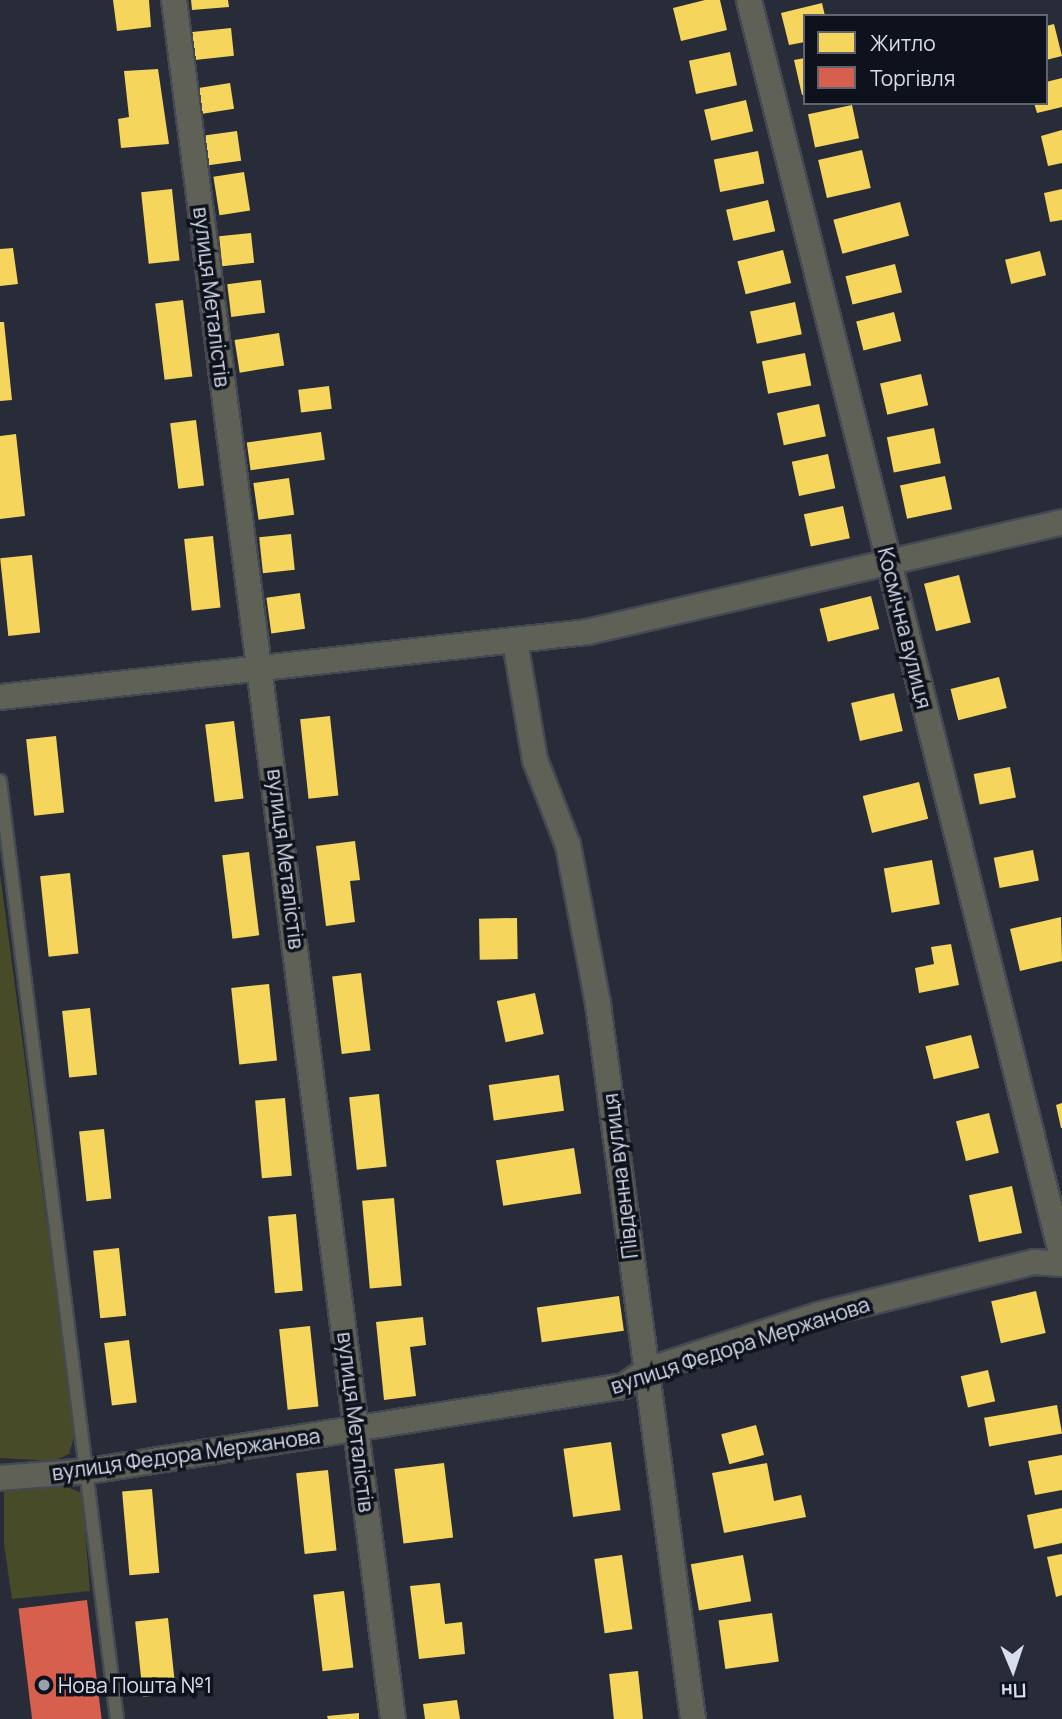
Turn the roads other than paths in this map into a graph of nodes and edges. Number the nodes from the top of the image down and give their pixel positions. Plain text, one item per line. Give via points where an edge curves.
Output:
1 (174, 0) edge
2 (749, 0) edge
3 (1062, 522) edge
4 (890, 565) junction
5 (515, 641) junction
6 (262, 665) junction
7 (0, 697) edge
8 (0, 781) edge
9 (1062, 1256) edge
10 (1062, 1264) edge
11 (648, 1370) junction
12 (357, 1431) junction
13 (89, 1471) junction
14 (0, 1478) edge
15 (117, 1719) edge
16 (393, 1719) edge
17 (693, 1719) edge

1 - 6 street, вулиця Металістів via 256,649
2 - 4 street, Космічна вулиця
3 - 4 street
4 - 5 street via 587,632
4 - 9 street, Космічна вулиця
5 - 6 street
5 - 11 street, Південна вулиця via 535,760 568,845 598,1004 624,1180 624,1222
6 - 7 street
6 - 12 street, вулиця Металістів
8 - 13 lane
10 - 11 street, вулиця Федора Мержанова via 1034,1262 818,1315
11 - 12 street, вулиця Федора Мержанова via 624,1386
11 - 17 street, Південна вулиця
12 - 13 street, вулиця Федора Мержанова
12 - 16 street, вулиця Металістів
13 - 14 street, вулиця Федора Мержанова
13 - 15 lane

